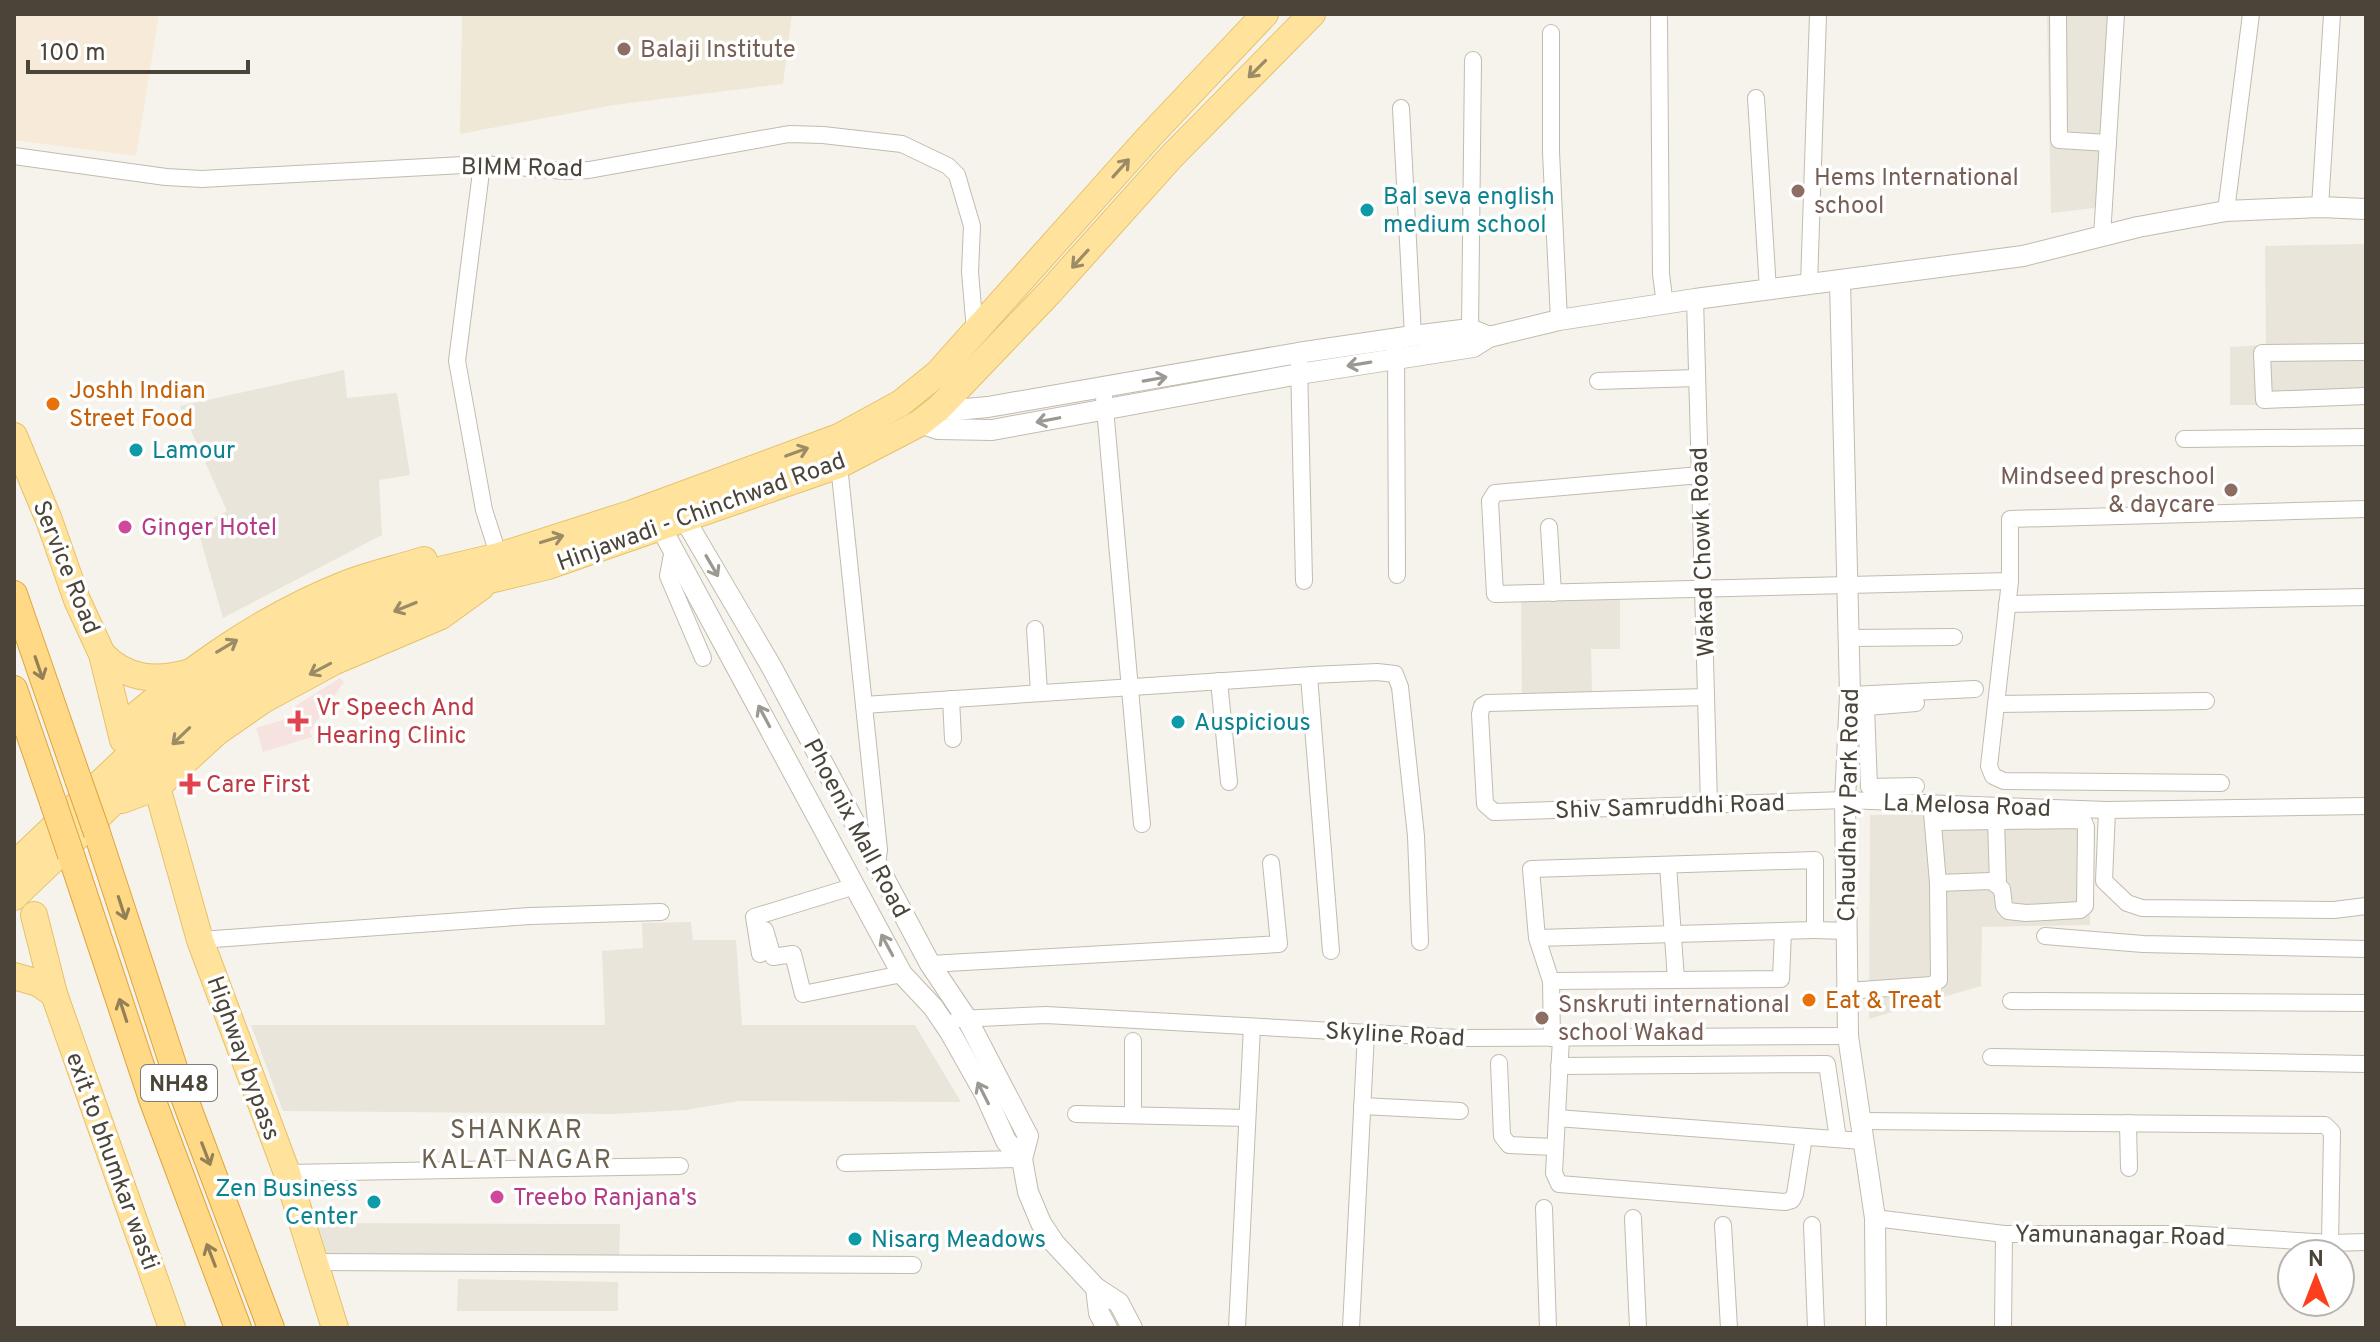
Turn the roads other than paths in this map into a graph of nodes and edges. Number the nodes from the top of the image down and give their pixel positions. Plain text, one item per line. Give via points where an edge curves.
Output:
1 (1265, 14) edge
2 (1312, 14) edge
3 (1818, 14) edge
4 (2058, 14) edge
5 (2116, 14) edge
6 (2251, 14) edge
7 (2332, 14) edge
8 (1659, 18) dead end
9 (1551, 33) dead end
10 (1473, 60) dead end
11 (1756, 98) dead end
12 (1401, 108) dead end
13 (2108, 143) junction
14 (14, 156) edge
15 (482, 164) junction
16 (2320, 207) junction
17 (2366, 209) edge
18 (2226, 211) junction
19 (2102, 236) junction
20 (1840, 281) junction
21 (1809, 284) junction
22 (1768, 290) junction
23 (1695, 299) junction
24 (1665, 305) junction
25 (1559, 320) junction
26 (975, 331) junction
27 (1479, 333) junction
28 (1402, 344) junction
29 (2366, 352) edge
30 (1298, 353) junction
31 (1299, 374) junction
32 (1697, 378) junction
33 (1598, 381) dead end
34 (1104, 388) junction
35 (2366, 396) edge
36 (1105, 409) junction
37 (930, 415) junction
38 (14, 436) edge
39 (2366, 437) edge
40 (2184, 439) dead end
41 (839, 465) junction
42 (1700, 475) junction
43 (2366, 509) edge
44 (671, 519) junction
45 (1549, 527) dead end
46 (471, 561) junction
47 (497, 571) junction
48 (1397, 575) dead end
49 (1304, 581) dead end
50 (2010, 581) junction
51 (1848, 585) junction
52 (1703, 588) junction
53 (1553, 593) junction
54 (14, 594) edge
55 (2366, 597) edge
56 (2007, 604) junction
57 (1035, 629) dead end
58 (1954, 637) dead end
59 (1849, 638) junction
60 (102, 654) junction
61 (703, 658) dead end
62 (187, 673) junction
63 (1309, 676) junction
64 (1219, 681) junction
65 (1128, 686) junction
66 (14, 689) edge
67 (1975, 689) dead end
68 (1039, 692) junction
69 (1706, 697) junction
70 (951, 699) junction
71 (2206, 701) dead end
72 (1916, 703) dead end
73 (1855, 704) junction
74 (1997, 704) junction
75 (864, 705) junction
76 (121, 728) junction
77 (953, 739) dead end
78 (125, 759) junction
79 (1229, 782) dead end
80 (2221, 783) dead end
81 (1916, 786) dead end
82 (157, 787) junction
83 (1845, 800) junction
84 (1932, 803) junction
85 (111, 804) junction
86 (1709, 804) junction
87 (2366, 806) edge
88 (2107, 810) junction
89 (1996, 821) junction
90 (1933, 822) junction
91 (1142, 824) dead end
92 (43, 851) edge
93 (1271, 863) dead end
94 (877, 864) junction
95 (14, 865) edge
96 (1668, 865) junction
97 (1938, 883) junction
98 (1998, 883) junction
99 (855, 886) junction
100 (14, 897) edge
101 (2366, 906) edge
102 (661, 912) dead end
103 (24, 922) edge
104 (765, 930) dead end
105 (1815, 930) junction
106 (1783, 931) junction
107 (1847, 931) junction
108 (1675, 934) junction
109 (2045, 936) dead end
110 (1537, 938) junction
111 (200, 940) junction
112 (1420, 942) dead end
113 (2366, 949) edge
114 (1331, 951) dead end
115 (760, 954) dead end
116 (930, 964) junction
117 (902, 974) junction
118 (14, 976) edge
119 (1676, 980) junction
120 (1551, 981) junction
121 (1847, 991) junction
122 (54, 994) junction
123 (2011, 1001) dead end
124 (2366, 1003) edge
125 (938, 1013) junction
126 (967, 1019) junction
127 (1252, 1027) junction
128 (1366, 1033) junction
129 (1848, 1036) junction
130 (1556, 1038) junction
131 (1133, 1041) dead end
132 (1991, 1057) dead end
133 (1499, 1063) dead end
134 (2366, 1064) edge
135 (1559, 1066) junction
136 (1362, 1106) junction
137 (1460, 1111) dead end
138 (1076, 1114) dead end
139 (1133, 1115) junction
140 (1247, 1118) junction
141 (1557, 1118) junction
142 (2128, 1123) junction
143 (1861, 1131) junction
144 (1804, 1137) junction
145 (1838, 1139) junction
146 (1555, 1147) junction
147 (1022, 1159) junction
148 (845, 1163) dead end
149 (680, 1166) dead end
150 (2129, 1168) dead end
151 (287, 1173) junction
152 (1544, 1208) dead end
153 (1633, 1218) dead end
154 (1875, 1218) junction
155 (1723, 1225) dead end
156 (1812, 1225) dead end
157 (2004, 1234) junction
158 (2330, 1238) edge
159 (2276, 1240) edge
160 (314, 1262) junction
161 (913, 1265) dead end
162 (1096, 1288) junction
163 (172, 1328) edge
164 (238, 1328) edge
165 (271, 1328) edge
166 (335, 1328) edge
167 (1107, 1328) edge
168 (1132, 1328) edge
169 (1237, 1328) edge
170 (1351, 1328) edge
171 (1548, 1328) edge
172 (1638, 1328) edge
173 (1729, 1328) edge
174 (1816, 1328) edge
175 (1876, 1328) edge
176 (2003, 1328) edge

26 -> 1 main road, Hinjawadi - Chinchwad Road
2 -> 37 main road, Hinjawadi - Chinchwad Road
3 - 21 street
4 - 13 street via 2059,140
5 - 13 street
6 - 18 street
7 - 16 street
8 - 24 street
9 - 25 street
10 - 27 street
11 - 22 street
12 - 28 street
13 - 19 street
14 - 15 street, BIMM Road via 202,179
15 - 26 street, BIMM Road via 589,170 789,134 902,144 957,175 972,226
15 - 47 street via 457,361
16 - 17 street
16 - 18 street
18 - 19 street
19 - 20 street via 2023,256
20 - 21 street
20 - 51 street, Chaudhary Park Road
21 - 22 street
22 - 23 street
23 - 24 street
23 - 32 street, Wakad Chowk Road
24 - 25 street
25 - 27 street
44 -> 26 main road, Hinjawadi - Chinchwad Road via 901,403 938,373
27 - 28 street
28 - 30 street
28 -> 31 street
28 - 48 street
29 - 35 street via 2262,353 2264,400
30 - 31 street
34 -> 30 street
31 - 36 street
31 - 49 street
32 - 33 street
32 - 42 street, Wakad Chowk Road
34 - 36 street
34 - 37 street
36 -> 37 street via 992,430 938,429
36 - 65 street
37 - 41 main road, Hinjawadi - Chinchwad Road
38 - 60 main road, Service Road
39 - 40 street
41 - 44 main road, Hinjawadi - Chinchwad Road
41 - 75 street
42 - 52 street, Wakad Chowk Road
42 - 53 street via 1495,493 1490,501 1495,594
43 - 50 street via 2010,519
44 - 47 main road, Hinjawadi - Chinchwad Road
44 - 61 street via 668,576
44 -> 94 street, Phoenix Mall Road via 771,666
99 -> 44 street, Phoenix Mall Road
45 - 53 street
46 - 47 main road
62 -> 46 main road via 229,644 349,583 432,557
46 - 78 main road, Hinjawadi - Chinchwad Road via 329,615 241,663 189,699
47 -> 82 main road via 441,616 335,661 263,700 217,732
47 -> 85 main road, Hinjawadi - Chinchwad Road via 325,641 252,681 203,716
50 - 51 street
50 - 56 street
51 - 52 street
51 - 59 street, Chaudhary Park Road
52 - 53 street
52 - 69 street, Wakad Chowk Road
54 -> 165 highway, NH48, bridge via 181,1089
55 - 56 street
56 - 74 street
57 - 68 street
58 - 59 street
59 - 73 street, Chaudhary Park Road
60 - 62 main road via 114,666 141,677
60 - 76 main road, Service Road
62 - 76 main road
63 - 64 street
63 - 112 street via 1387,672 1398,681 1416,836
63 - 114 street
64 - 65 street
64 - 79 street
65 - 68 street
65 - 91 street
66 - 92 highway, NH48, bridge via 53,802
67 - 73 street
68 - 70 street
69 - 86 street, Wakad Chowk Road
69 - 86 street, Shiv Samruddhi Road via 1487,703 1480,714 1485,804 1494,812
70 - 75 street
70 - 77 street
71 - 74 street
72 - 73 street
73 - 81 street via 1869,787
73 - 83 street, Chaudhary Park Road
74 - 80 street via 1989,766 1993,776 2004,781
75 - 94 street
76 - 78 main road, Service Road
78 - 92 main road, Hinjawadi - Chinchwad Road
82 - 85 main road
82 - 111 main road, Highway bypass
83 - 84 street, La Melosa Road
83 - 86 street, Shiv Samruddhi Road
83 - 107 street, Chaudhary Park Road
84 - 88 street, La Melosa Road
84 - 90 street
85 - 92 main road, Hinjawadi - Chinchwad Road
87 - 88 street, La Melosa Road
88 - 101 street via 2104,881 2127,903 2204,910
89 - 90 street
89 - 98 street
89 - 98 street via 2084,822 2085,906 2008,911
90 - 97 street
92 - 95 main road, Hinjawadi - Chinchwad Road
92 - 100 main road, Hinjawadi - Chinchwad Road
92 - 103 main road
164 -> 92 highway, NH48 via 152,1099
93 - 116 street via 1279,944
94 - 116 street, Phoenix Mall Road
96 - 105 street via 1815,860
96 - 108 street
96 - 110 street via 1531,869
97 - 98 street
97 - 121 street via 1939,980 1932,985
99 - 115 street via 754,917
117 -> 99 street, Phoenix Mall Road
102 - 111 street
103 - 122 main road, exit to bhumkar wasti
104 - 117 street via 773,957 793,954 803,994
105 - 106 street
105 - 107 street
106 - 108 street
106 - 119 street via 1781,979
107 - 121 street, Chaudhary Park Road
108 - 110 street
108 - 119 street
109 - 113 street via 2143,944
110 - 120 street
111 - 151 main road, Highway bypass
116 - 126 street, Phoenix Mall Road
117 - 125 street, Phoenix Mall Road
118 - 122 main road
119 - 120 street
120 - 130 street
121 - 129 street, Chaudhary Park Road
122 - 163 main road, exit to bhumkar wasti
123 - 124 street
125 - 126 street, Skyline Road
147 -> 125 street, Phoenix Mall Road via 1006,1141
126 - 127 street, Skyline Road via 1046,1015
126 - 147 street, Phoenix Mall Road via 1028,1136
127 - 128 street, Skyline Road
127 - 140 street
128 - 130 street, Skyline Road
128 - 136 street
129 - 130 street, Skyline Road
129 - 143 street, Chaudhary Park Road
130 - 135 street
131 - 139 street
132 - 134 street
133 - 146 street via 1502,1136 1509,1145
135 - 141 street
135 - 145 street via 1827,1064
136 - 137 street
136 - 170 street
138 - 139 street
139 - 140 street
140 - 169 street
141 - 144 street
141 - 146 street
142 - 143 street
142 - 150 street
142 - 158 street via 2330,1127
143 - 145 street
143 - 154 street, Chaudhary Park Road
144 - 145 street
144 - 146 street via 1795,1194 1785,1202 1559,1184
147 - 148 street
147 - 162 street via 1041,1223
149 - 151 street
151 - 160 main road, Highway bypass
152 - 171 street
153 - 172 street
154 - 157 street, Yamunanagar Road
154 - 175 street, Chaudhary Park Road
155 - 173 street
156 - 174 street
157 - 159 street, Yamunanagar Road
157 - 176 street
160 - 161 street
160 - 166 main road, Highway bypass
162 - 167 street
162 - 168 street via 1119,1303

